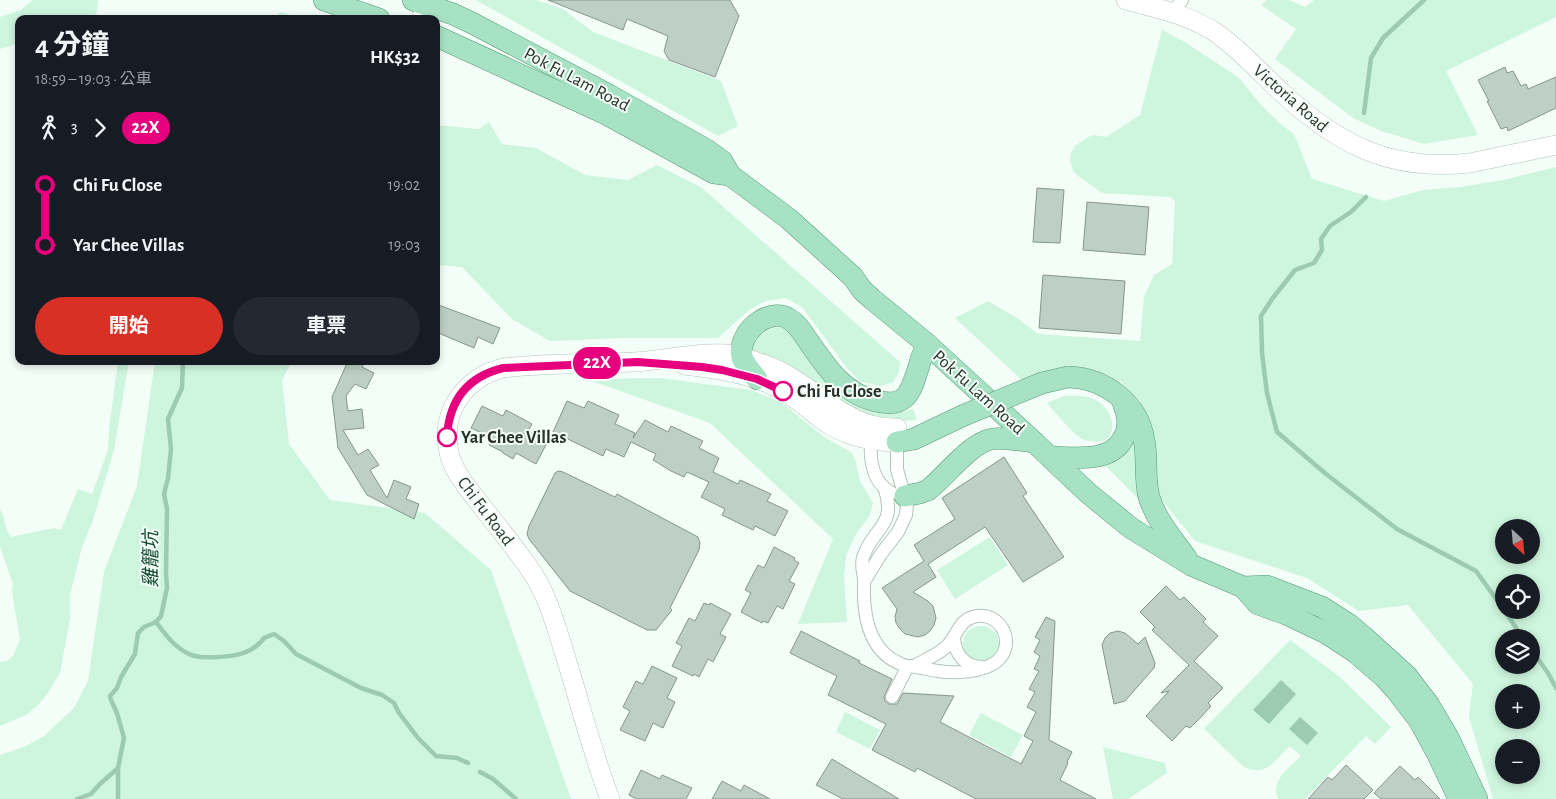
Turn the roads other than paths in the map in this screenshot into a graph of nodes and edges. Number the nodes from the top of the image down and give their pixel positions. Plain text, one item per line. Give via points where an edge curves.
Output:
1 (324, 0) edge
2 (1126, 0) edge
3 (422, 6) edge
4 (1177, 6) edge
5 (367, 15) edge
6 (440, 38) edge
7 (1556, 145) edge
8 (730, 174) junction
9 (926, 344) junction
10 (742, 357) junction
11 (638, 362) junction
12 (757, 379) junction
13 (1117, 395) junction
14 (872, 433) junction
15 (897, 435) junction
16 (1034, 442) junction
17 (1050, 457) junction
18 (895, 493) junction
19 (1191, 564) junction
20 (864, 580) junction
21 (1243, 587) junction
22 (954, 638) junction
23 (911, 666) junction
24 (984, 667) junction
25 (892, 697) dead end
26 (610, 799) edge
27 (1459, 799) edge
28 (1477, 799) edge

1 - 5 main road
2 - 4 street, Victoria Road
3 - 8 main road, Pok Fu Lam Road via 472,23 609,95 707,150 722,161
4 - 7 street, Victoria Road via 1222,38 1321,126 1351,144 1386,157 1428,165 1457,164
6 - 8 main road, Pok Fu Lam Road via 606,114 714,173
8 - 9 main road, Pok Fu Lam Road via 789,219 853,277 872,300
9 - 10 main road via 910,392 894,402 871,400 844,386 825,366 796,325 786,317 767,318 752,327 744,342
9 - 16 main road, Pok Fu Lam Road
10 - 11 street, Chi Fu Road via 718,354
10 - 12 main road
10 - 14 street, Chi Fu Road via 781,371
11 - 12 street, Chi Fu Road via 712,368
11 - 26 street, Chi Fu Road via 514,367 493,371 464,390 454,406 448,426 450,458 459,476 528,565 547,597
12 - 14 street, Chi Fu Road via 776,386 844,433
13 - 15 main road, bridge via 1096,382 1068,377 1042,383 914,439
13 - 17 main road via 1126,410 1128,424 1118,446 1095,457
13 - 19 main road via 1134,411 1142,430 1151,502
14 - 15 street, Chi Fu Road
14 - 18 street via 870,460 874,472 879,482
15 - 18 street
16 - 17 main road, Pok Fu Lam Road
16 - 18 main road via 997,439 983,442 928,490
17 - 19 main road, Pok Fu Lam Road via 1131,528
18 - 20 street via 889,502 885,522 863,557
18 - 20 street via 907,505 906,514 898,532
19 - 21 main road, Pok Fu Lam Road
20 - 23 street via 865,618 875,641 884,654
21 - 27 main road, Pok Fu Lam Road via 1258,604 1326,633 1384,677 1419,720
21 - 28 main road, Pok Fu Lam Road via 1267,586 1322,607 1380,650 1407,676 1429,705
22 - 23 street via 942,650
22 - 24 street via 960,658 967,664
22 - 24 street via 961,625 975,616 998,622 1007,645 1000,659
23 - 24 street via 955,672
23 - 25 street

